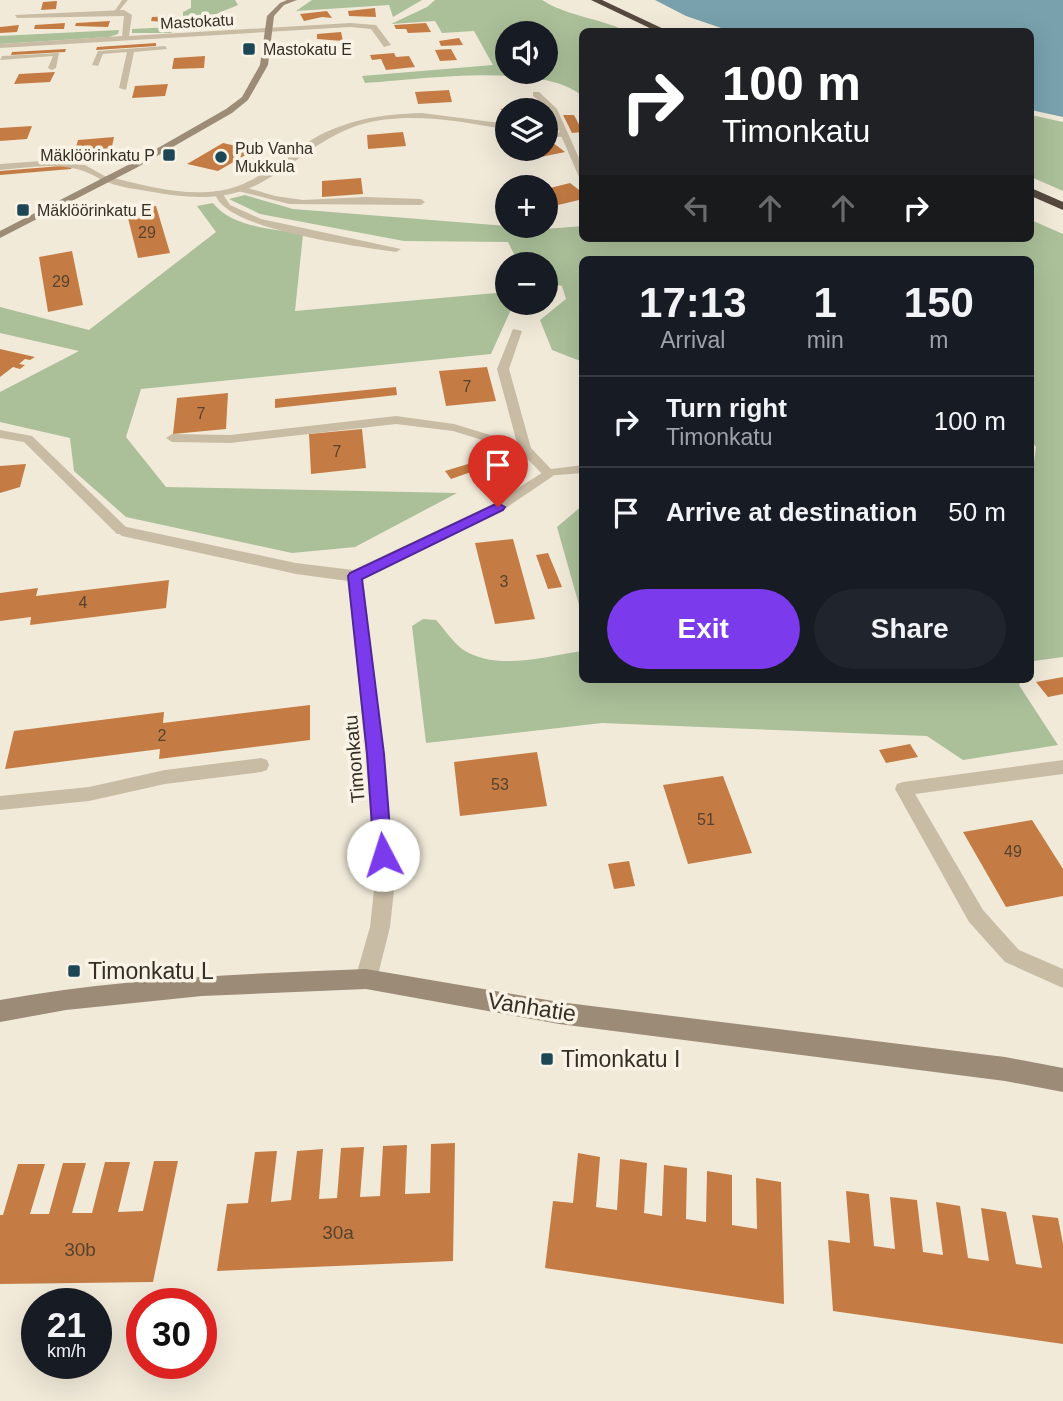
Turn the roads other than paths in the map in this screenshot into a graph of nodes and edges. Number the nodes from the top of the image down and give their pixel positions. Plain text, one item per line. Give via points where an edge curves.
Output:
1 (125, 0) edge
2 (264, 0) edge
3 (294, 0) edge
4 (595, 0) edge
5 (610, 0) edge
6 (282, 4) junction
7 (116, 11) junction
8 (17, 16) dead end
9 (657, 28) edge
10 (670, 28) edge
11 (267, 31) junction
12 (168, 36) junction
13 (125, 39) junction
14 (4, 46) edge
15 (387, 46) dead end
16 (131, 50) junction
17 (1, 58) edge
18 (96, 65) dead end
19 (52, 68) dead end
20 (123, 88) dead end
21 (536, 94) dead end
22 (495, 125) edge
23 (558, 134) edge
24 (563, 134) junction
25 (0, 167) edge
26 (579, 168) edge
27 (106, 179) junction
28 (241, 188) junction
29 (1034, 192) edge
30 (218, 193) junction
31 (421, 202) dead end
32 (1063, 206) edge
33 (0, 235) edge
34 (396, 249) dead end
35 (517, 331) dead end
36 (0, 434) edge
37 (172, 438) dead end
38 (525, 449) junction
39 (579, 469) edge
40 (548, 473) junction
41 (121, 531) joint
42 (355, 576) junction
43 (261, 765) dead end
44 (1063, 767) edge
45 (0, 803) edge
46 (366, 979) junction
47 (1063, 979) edge
48 (0, 1011) edge
49 (1063, 1080) edge

1 - 7 lane
2 - 6 street
3 - 6 street
4 - 9 highway
5 - 10 highway
6 - 11 street via 271,16
7 - 8 street
7 - 13 street via 128,15
11 - 12 street, Mastokatu
11 - 15 street, Mastokatu via 366,26 373,27
11 - 27 street via 264,65 245,98 206,126
12 - 13 street, Mastokatu
12 - 16 lane via 164,51
13 - 14 street, Mastokatu
14 - 17 lane
16 - 18 lane via 100,52
16 - 20 lane
17 - 19 lane via 57,54
21 - 24 lane via 553,109
22 - 28 street via 425,116 361,122 321,138
23 - 24 street
24 - 26 lane
25 - 27 lane via 69,162
27 - 30 street via 170,193
27 - 33 street
28 - 30 street
28 - 31 lane via 275,200 311,204
29 - 32 highway
30 - 34 lane via 227,208 251,218
35 - 38 lane via 503,369
36 - 41 lane via 28,439
37 - 38 lane via 230,439 396,420 454,428
38 - 40 lane
39 - 40 lane
40 - 42 street via 498,507
41 - 42 street via 174,539 302,571
42 - 46 street, Timonkatu via 385,881 380,927
43 - 45 lane via 165,777 89,794
44 - 47 lane via 903,789 976,916 1012,956
46 - 48 street, Vanhatie via 202,986 66,999
46 - 49 street, Vanhatie via 559,1013

